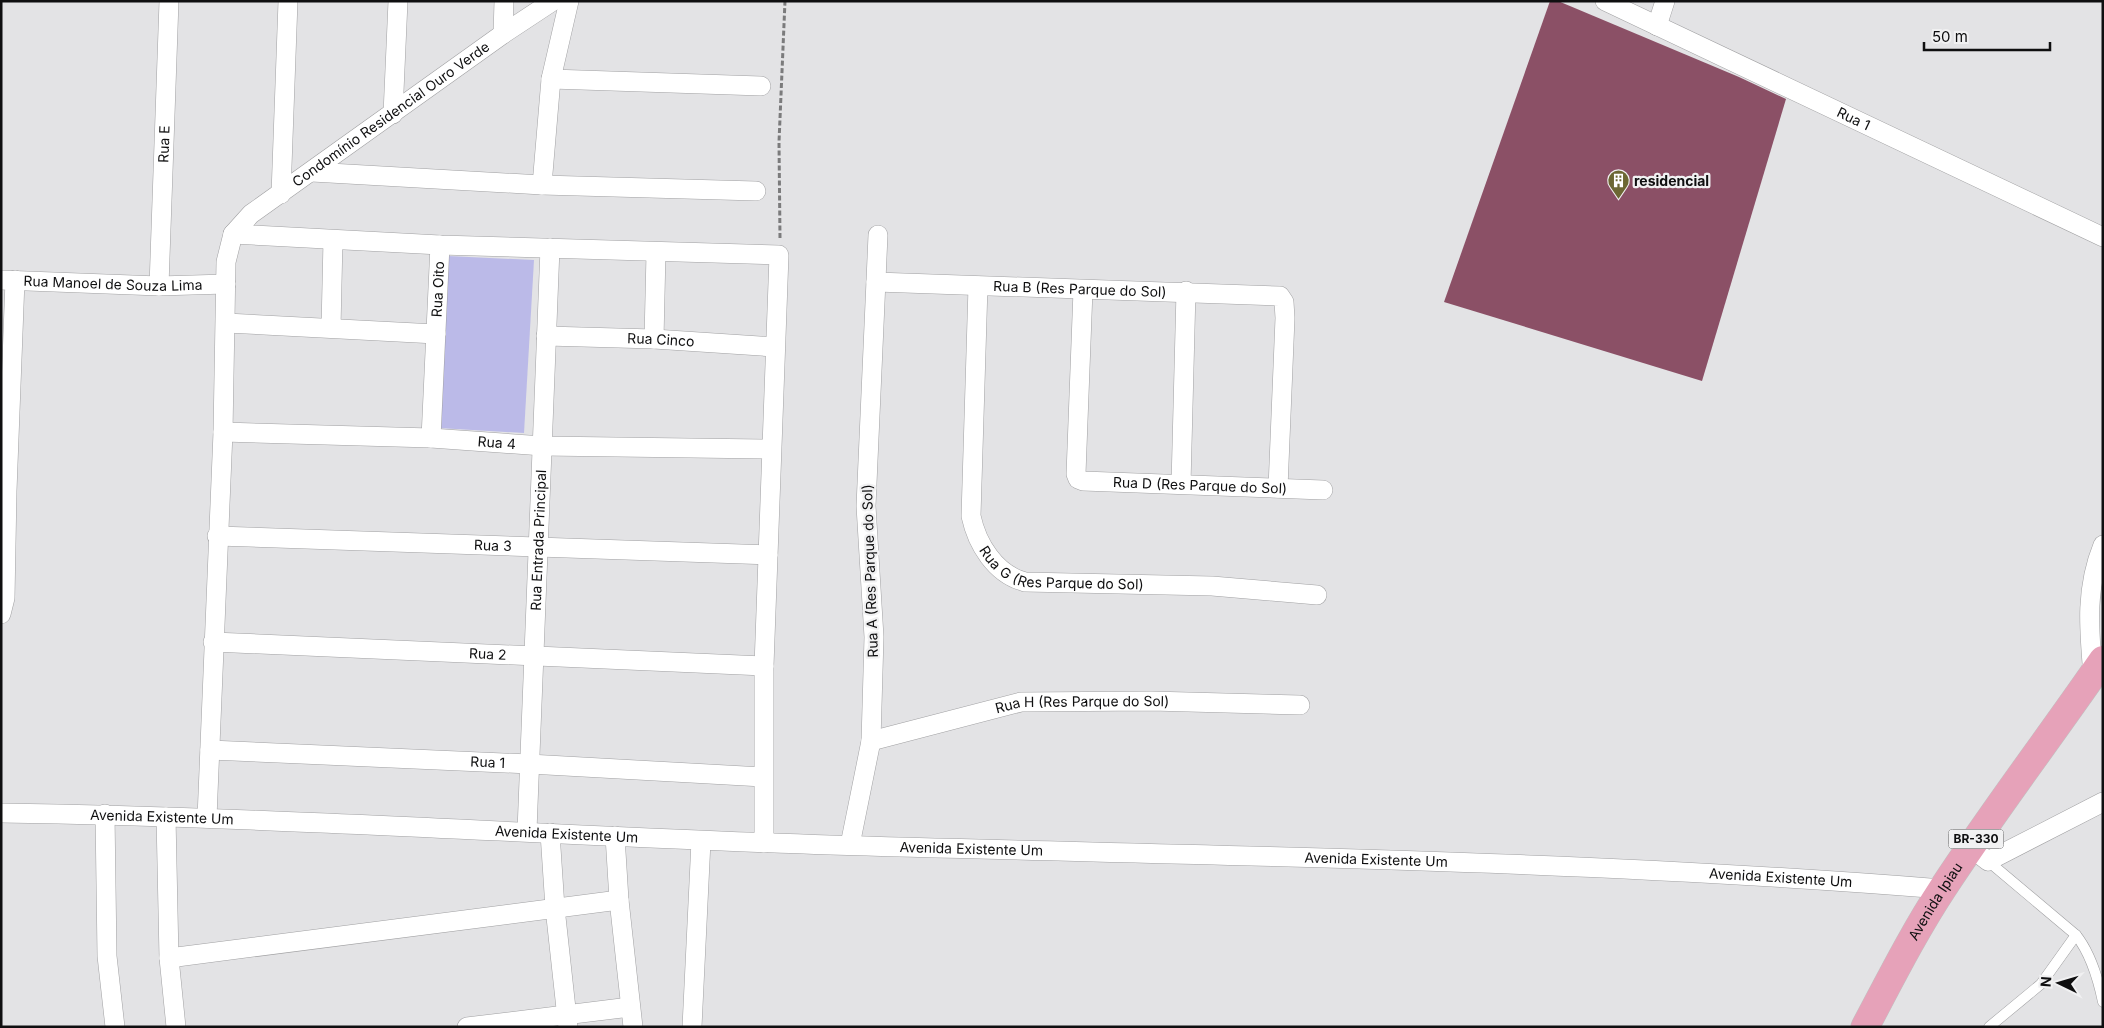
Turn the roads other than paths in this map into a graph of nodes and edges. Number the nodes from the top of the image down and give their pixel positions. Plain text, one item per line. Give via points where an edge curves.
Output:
1 (170, 1) edge
2 (288, 1) edge
3 (398, 1) edge
4 (504, 1) edge
5 (553, 1) edge
6 (569, 1) edge
7 (1605, 1) edge
8 (1665, 1) edge
9 (1657, 26) junction
10 (503, 34) junction
11 (551, 79) junction
12 (761, 86) dead end
13 (393, 114) junction
14 (312, 172) junction
15 (542, 185) junction
16 (756, 191) dead end
17 (281, 194) junction
18 (233, 234) junction
19 (878, 235) dead end
20 (2103, 237) edge
21 (333, 240) junction
22 (440, 245) junction
23 (550, 248) junction
24 (656, 252) junction
25 (8, 280) edge
26 (876, 282) junction
27 (226, 284) junction
28 (159, 286) junction
29 (978, 286) junction
30 (1083, 290) junction
31 (1186, 292) junction
32 (226, 323) junction
33 (331, 328) junction
34 (436, 334) junction
35 (546, 336) junction
36 (654, 339) junction
37 (775, 346) junction
38 (7, 384) edge
39 (223, 432) junction
40 (431, 438) junction
41 (543, 446) junction
42 (770, 449) junction
43 (1181, 484) junction
44 (1278, 488) junction
45 (1323, 490) dead end
46 (4, 491) edge
47 (217, 536) junction
48 (2103, 546) edge
49 (539, 548) junction
50 (768, 555) junction
51 (1317, 595) dead end
52 (3, 603) edge
53 (213, 642) junction
54 (534, 656) junction
55 (764, 666) junction
56 (2098, 668) edge
57 (1300, 705) dead end
58 (871, 741) junction
59 (210, 750) junction
60 (529, 764) junction
61 (763, 777) junction
62 (2103, 802) edge
63 (1, 812) edge
64 (105, 814) junction
65 (166, 817) junction
66 (207, 818) junction
67 (527, 831) junction
68 (550, 833) junction
69 (615, 836) junction
70 (701, 841) junction
71 (764, 842) junction
72 (850, 845) junction
73 (1979, 854) junction
74 (1942, 890) junction
75 (619, 900) junction
76 (555, 908) junction
77 (2076, 935) junction
78 (169, 958) junction
79 (2103, 1002) edge
80 (630, 1007) junction
81 (567, 1021) edge
82 (115, 1027) edge
83 (176, 1027) edge
84 (467, 1027) edge
85 (633, 1027) edge
86 (692, 1027) edge
87 (1865, 1027) edge
88 (1989, 1027) edge

1 - 28 street, Rua E
2 - 17 street
3 - 13 street
4 - 10 street
5 - 10 street, Condomínio Residencial Ouro Verde
6 - 11 street
7 - 9 street, Rua 1
8 - 9 street
9 - 20 street, Rua 1
10 - 13 street, Condomínio Residencial Ouro Verde
11 - 12 street
11 - 15 street
13 - 14 street, Condomínio Residencial Ouro Verde
14 - 15 street
14 - 17 street, Condomínio Residencial Ouro Verde
15 - 16 street
17 - 18 street, Condomínio Residencial Ouro Verde via 251,214
18 - 21 street
18 - 27 street via 226,262
19 - 26 street, Rua A (Res Parque do Sol)
21 - 22 street
21 - 33 street
22 - 23 street
22 - 34 street, Rua Oito
23 - 24 street
23 - 35 street, Rua Entrada Principal
24 - 36 street
24 - 37 street via 779,255
25 - 28 street, Rua Manoel de Souza Lima
25 - 38 street
26 - 29 street, Rua B (Res Parque do Sol)
26 - 58 street, Rua A (Res Parque do Sol) via 866,506 874,637
27 - 28 street, Rua Manoel de Souza Lima
27 - 32 street
29 - 30 street, Rua B (Res Parque do Sol)
29 - 51 street, Rua G (Res Parque do Sol) via 971,516 980,542 1003,572 1025,582 1212,586
30 - 31 street, Rua B (Res Parque do Sol)
30 - 43 street, Rua D (Res Parque do Sol) via 1078,479
31 - 43 street
31 - 44 street, Rua B (Res Parque do Sol) via 1276,295 1283,299 1285,318
32 - 33 street
32 - 39 street
33 - 34 street
34 - 40 street, Rua Oito
35 - 36 street, Rua Cinco
35 - 41 street, Rua Entrada Principal
36 - 37 street, Rua Cinco
37 - 42 street
38 - 46 street
39 - 40 street, Rua 4
39 - 47 street
40 - 41 street, Rua 4
41 - 42 street, Rua 4
41 - 49 street, Rua Entrada Principal
42 - 50 street
43 - 44 street, Rua D (Res Parque do Sol)
44 - 45 street, Rua D (Res Parque do Sol)
46 - 52 street
47 - 49 street, Rua 3
47 - 53 street
48 - 56 street via 2093,574 2089,599
49 - 50 street, Rua 3
49 - 54 street, Rua Entrada Principal
50 - 55 street
53 - 54 street, Rua 2
53 - 59 street
54 - 55 street, Rua 2
54 - 60 street, Rua Entrada Principal
55 - 61 street
56 - 73 main road, Avenida Ipiau / BR-330
57 - 58 street, Rua H (Res Parque do Sol) via 1021,702
58 - 72 street, Rua A (Res Parque do Sol)
59 - 60 street, Rua 1
59 - 66 street
60 - 61 street, Rua 1
60 - 67 street, Rua Entrada Principal
61 - 71 street
62 - 73 street
63 - 64 street, Avenida Existente Um
64 - 65 street, Avenida Existente Um
64 - 82 street via 107,956
65 - 66 street, Avenida Existente Um
65 - 78 street
66 - 67 street, Avenida Existente Um
67 - 68 street, Avenida Existente Um
68 - 69 street, Avenida Existente Um
68 - 76 street
69 - 70 street, Avenida Existente Um
69 - 75 street
70 - 71 street, Avenida Existente Um
70 - 86 street
71 - 72 street, Avenida Existente Um
72 - 74 street, Avenida Existente Um via 1565,867 1800,878
73 - 74 main road, Avenida Ipiau / BR-330
73 - 77 lane
74 - 87 main road, Avenida Ipiau / BR-330
75 - 76 street
75 - 80 street
76 - 78 street
76 - 81 street
77 - 79 lane via 2085,946
77 - 88 lane via 2042,984
78 - 83 street
80 - 81 street
80 - 85 street
81 - 84 street

